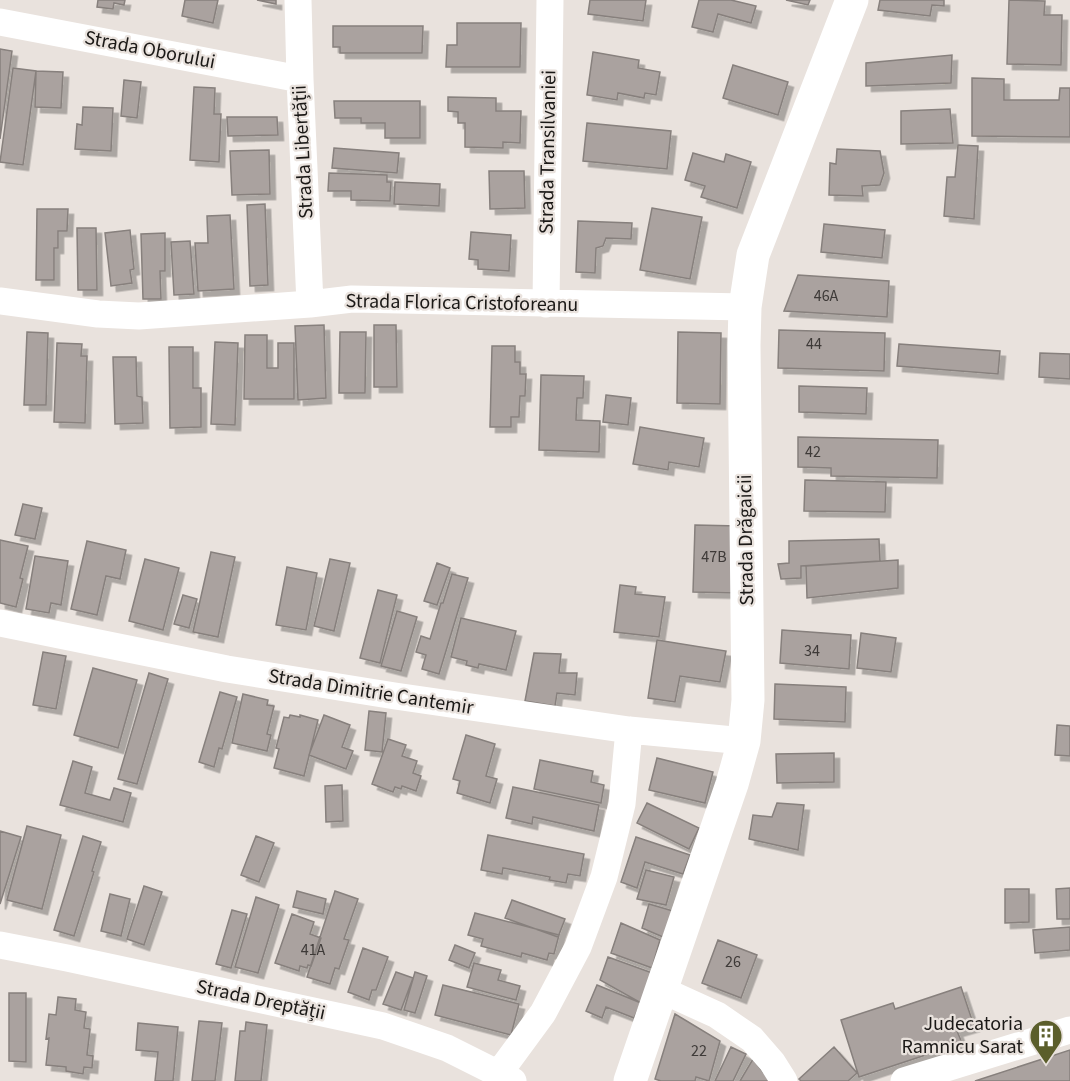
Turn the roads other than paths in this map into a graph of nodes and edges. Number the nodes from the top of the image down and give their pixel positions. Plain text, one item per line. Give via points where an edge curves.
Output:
1 (298, 0) edge
2 (550, 0) edge
3 (852, 0) edge
4 (0, 22) edge
5 (300, 79) junction
6 (0, 301) edge
7 (310, 304) junction
8 (546, 304) junction
9 (745, 307) junction
10 (0, 623) edge
11 (629, 730) junction
12 (744, 741) junction
13 (0, 945) edge
14 (662, 990) junction
15 (1070, 1030) edge
16 (506, 1077) edge
17 (630, 1081) edge
18 (784, 1081) edge
19 (904, 1081) edge

1 - 5 street, Strada Libertății
2 - 8 street, Strada Transilvaniei
3 - 9 street, Strada Drăgaicii via 753,255
4 - 5 street, Strada Oborului
5 - 7 street, Strada Libertății
6 - 7 street, Strada Florica Cristoforeanu via 139,316
7 - 8 street, Strada Florica Cristoforeanu via 352,299
8 - 9 street, Strada Florica Cristoforeanu
9 - 12 street, Strada Drăgaicii via 748,700
10 - 11 street, Strada Dimitrie Cantemir via 227,669
11 - 12 street, Strada Dimitrie Cantemir
11 - 16 street via 622,804 604,877 578,947
12 - 14 street, Strada Drăgaicii
13 - 16 street, Strada Dreptății via 383,1026 447,1048
14 - 17 street, Strada Drăgaicii
14 - 18 street via 717,1015 752,1039
15 - 19 street

